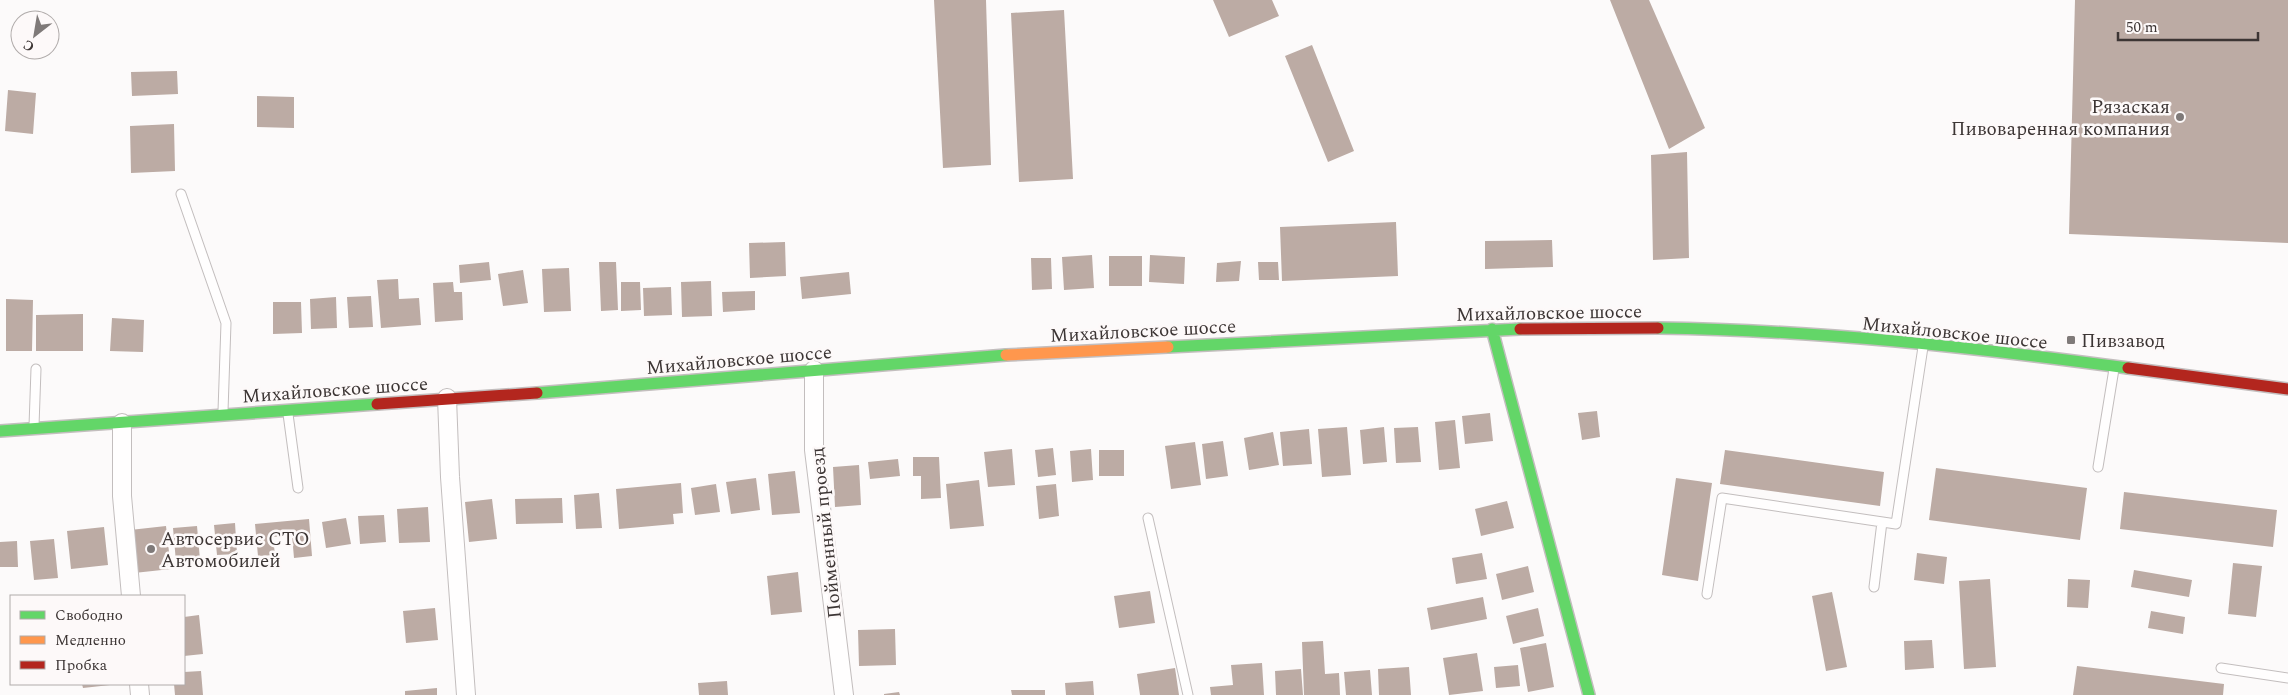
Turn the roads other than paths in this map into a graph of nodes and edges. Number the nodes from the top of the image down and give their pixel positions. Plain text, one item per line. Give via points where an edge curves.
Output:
1 (181, 194) dead end
2 (1492, 329) junction
3 (1924, 344) junction
4 (2115, 366) junction
5 (36, 369) dead end
6 (814, 370) junction
7 (2288, 390) edge
8 (448, 398) junction
9 (287, 410) junction
10 (222, 415) junction
11 (122, 424) junction
12 (34, 429) junction
13 (0, 432) edge
14 (2098, 467) dead end
15 (298, 488) dead end
16 (1148, 518) dead end
17 (1882, 522) junction
18 (1874, 587) dead end
19 (1707, 594) dead end
20 (131, 595) edge
21 (2221, 668) dead end
22 (2288, 678) edge
23 (1589, 694) edge
24 (466, 695) edge
25 (844, 695) edge
26 (1188, 695) edge

1 - 10 lane via 226,323
2 - 3 main road, Михайловское шоссе via 1620,327 1740,330
2 - 6 main road, Михайловское шоссе via 975,357
2 - 23 main road
3 - 4 main road, Михайловское шоссе
3 - 17 lane via 1896,524
4 - 7 main road, Михайловское шоссе
4 - 14 lane
5 - 12 lane
6 - 8 main road, Михайловское шоссе
6 - 25 street, Пойменный проезд via 814,450
8 - 9 main road, Михайловское шоссе
8 - 24 street via 450,477
9 - 10 main road, Михайловское шоссе
9 - 15 lane
10 - 11 main road, Михайловское шоссе
11 - 12 main road, Михайловское шоссе
11 - 20 street via 122,496
12 - 13 main road, Михайловское шоссе
16 - 26 lane
17 - 18 lane
17 - 19 lane via 1722,498
21 - 22 lane

